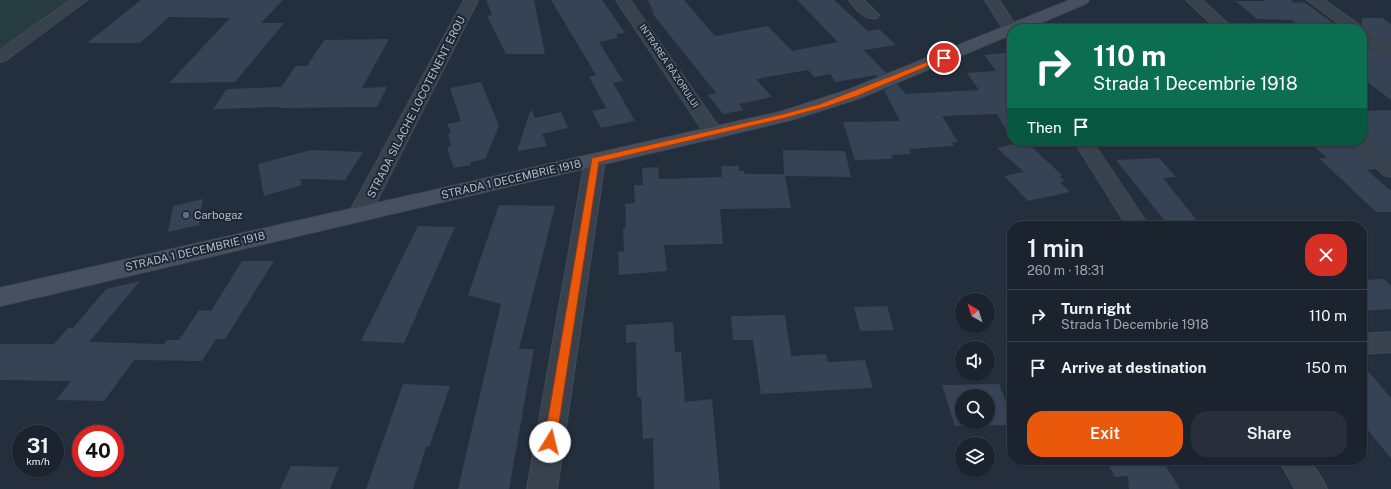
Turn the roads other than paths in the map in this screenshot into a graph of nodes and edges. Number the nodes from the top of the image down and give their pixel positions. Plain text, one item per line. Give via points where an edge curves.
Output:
1 (80, 0) edge
2 (471, 0) edge
3 (623, 0) edge
4 (856, 0) edge
5 (992, 0) edge
6 (1082, 0) edge
7 (1193, 0) edge
8 (1314, 0) edge
9 (872, 15) dead end
10 (1008, 24) edge
11 (1026, 24) edge
12 (1220, 24) edge
13 (1349, 24) edge
14 (1007, 32) edge
15 (1367, 36) edge
16 (1391, 53) edge
17 (0, 57) edge
18 (714, 133) junction
19 (1086, 146) edge
20 (1362, 146) edge
21 (595, 160) junction
22 (1391, 171) edge
23 (360, 213) junction
24 (1135, 221) edge
25 (0, 297) edge
26 (1391, 342) edge
27 (1367, 344) edge
28 (1295, 465) edge
29 (542, 489) edge
30 (1312, 489) edge

1 - 17 street
2 - 23 street, STRADA SILACHE LOCOTENENT EROU
3 - 18 street, INTRAREA RĂZORULUI
4 - 9 street
5 - 10 street
6 - 11 main road, STRADA 1 DECEMBRIE 1918
7 - 12 street
8 - 13 street
14 - 18 main road, STRADA 1 DECEMBRIE 1918 via 822,105
15 - 16 street
18 - 21 main road, STRADA 1 DECEMBRIE 1918
19 - 24 street
20 - 22 street
21 - 23 main road, STRADA 1 DECEMBRIE 1918
21 - 29 street
23 - 25 main road, STRADA 1 DECEMBRIE 1918
26 - 27 street
28 - 30 street

